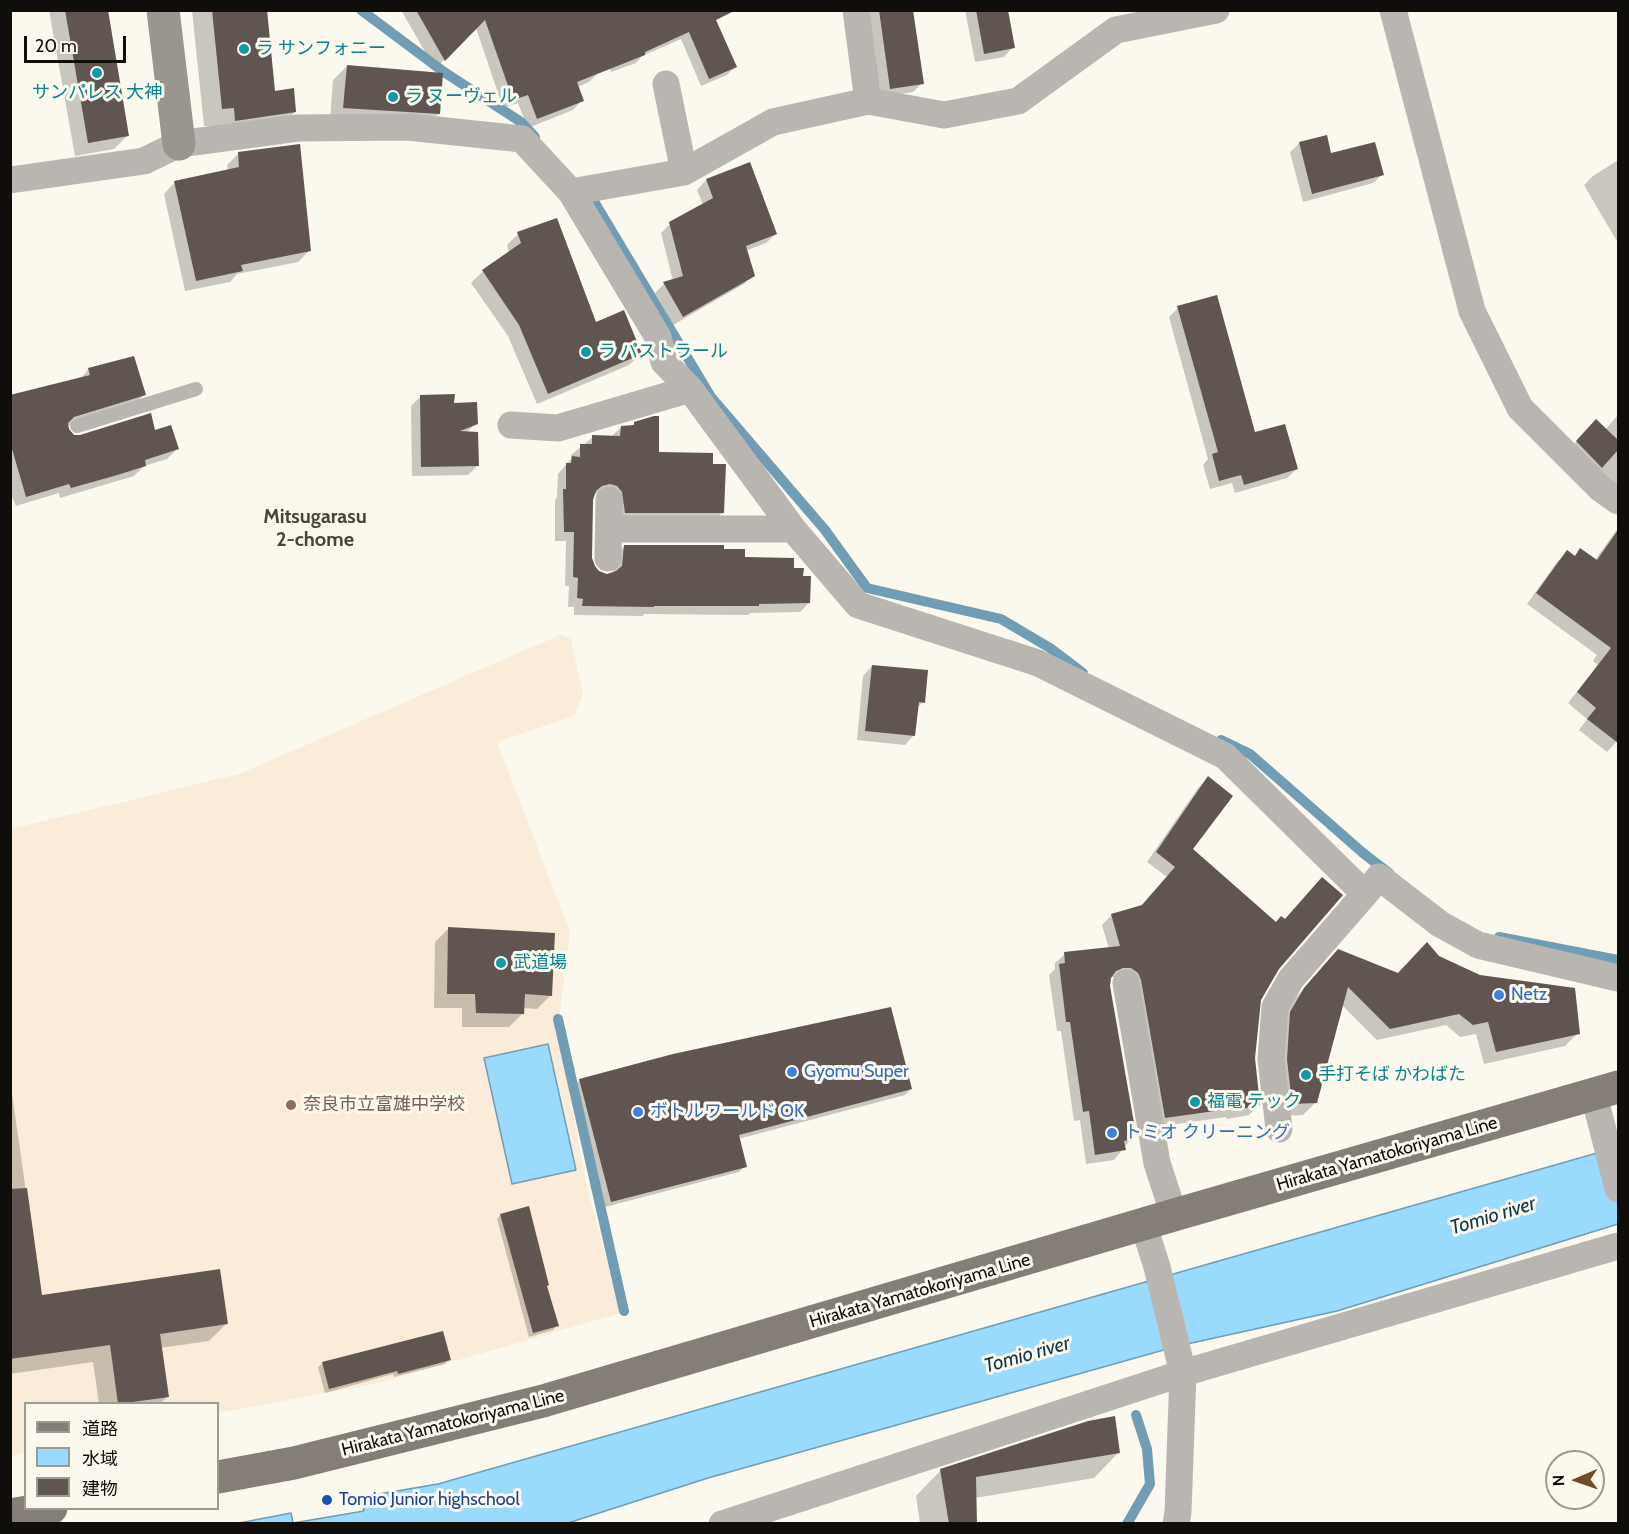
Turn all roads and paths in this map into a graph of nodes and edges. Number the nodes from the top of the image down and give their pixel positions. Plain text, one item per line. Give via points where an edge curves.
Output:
1 (163, 10) edge
2 (856, 10) edge
3 (1216, 10) edge
4 (1393, 10) edge
5 (1113, 20) edge
6 (666, 84) dead end
7 (868, 101) junction
8 (178, 144) junction
9 (684, 172) junction
10 (10, 180) edge
11 (572, 192) junction
12 (690, 389) junction
13 (196, 390) dead end
14 (511, 425) dead end
15 (77, 426) dead end
16 (609, 500) dead end
17 (1618, 501) edge
18 (610, 529) junction
19 (793, 529) junction
20 (608, 558) dead end
21 (1365, 894) junction
22 (1618, 978) edge
23 (1126, 983) dead end
24 (1606, 1091) edge
25 (1279, 1129) dead end
26 (1618, 1189) edge
27 (1159, 1220) junction
28 (1618, 1246) edge
29 (1183, 1373) junction
30 (219, 1477) edge
31 (47, 1514) edge
32 (10, 1515) edge
33 (722, 1524) edge
34 (1176, 1524) edge

1 - 8 street
2 - 7 street
3 - 5 street
4 - 17 street via 1472,311 1520,408
5 - 7 street via 1018,101 944,115
6 - 9 street
7 - 9 street via 773,122
8 - 10 street via 144,161
8 - 11 street via 298,128 408,127 522,139
9 - 11 street
11 - 12 street via 658,337 664,362
12 - 14 street via 558,428
12 - 19 street
13 - 15 lane
16 - 18 street
18 - 19 street
18 - 20 street
19 - 21 street via 858,605 1038,663 1225,756
21 - 22 street via 1379,877 1440,924 1478,945
21 - 25 street via 1291,979 1275,1008 1271,1059
23 - 27 street via 1156,1163
24 - 26 street via 1610,1152
24 - 27 main road, Hirakata Yamatokoriyama Line
27 - 29 street via 1157,1267
27 - 30 main road, Hirakata Yamatokoriyama Line via 543,1401 294,1463
28 - 29 street
29 - 33 street
29 - 34 street
31 - 32 main road

